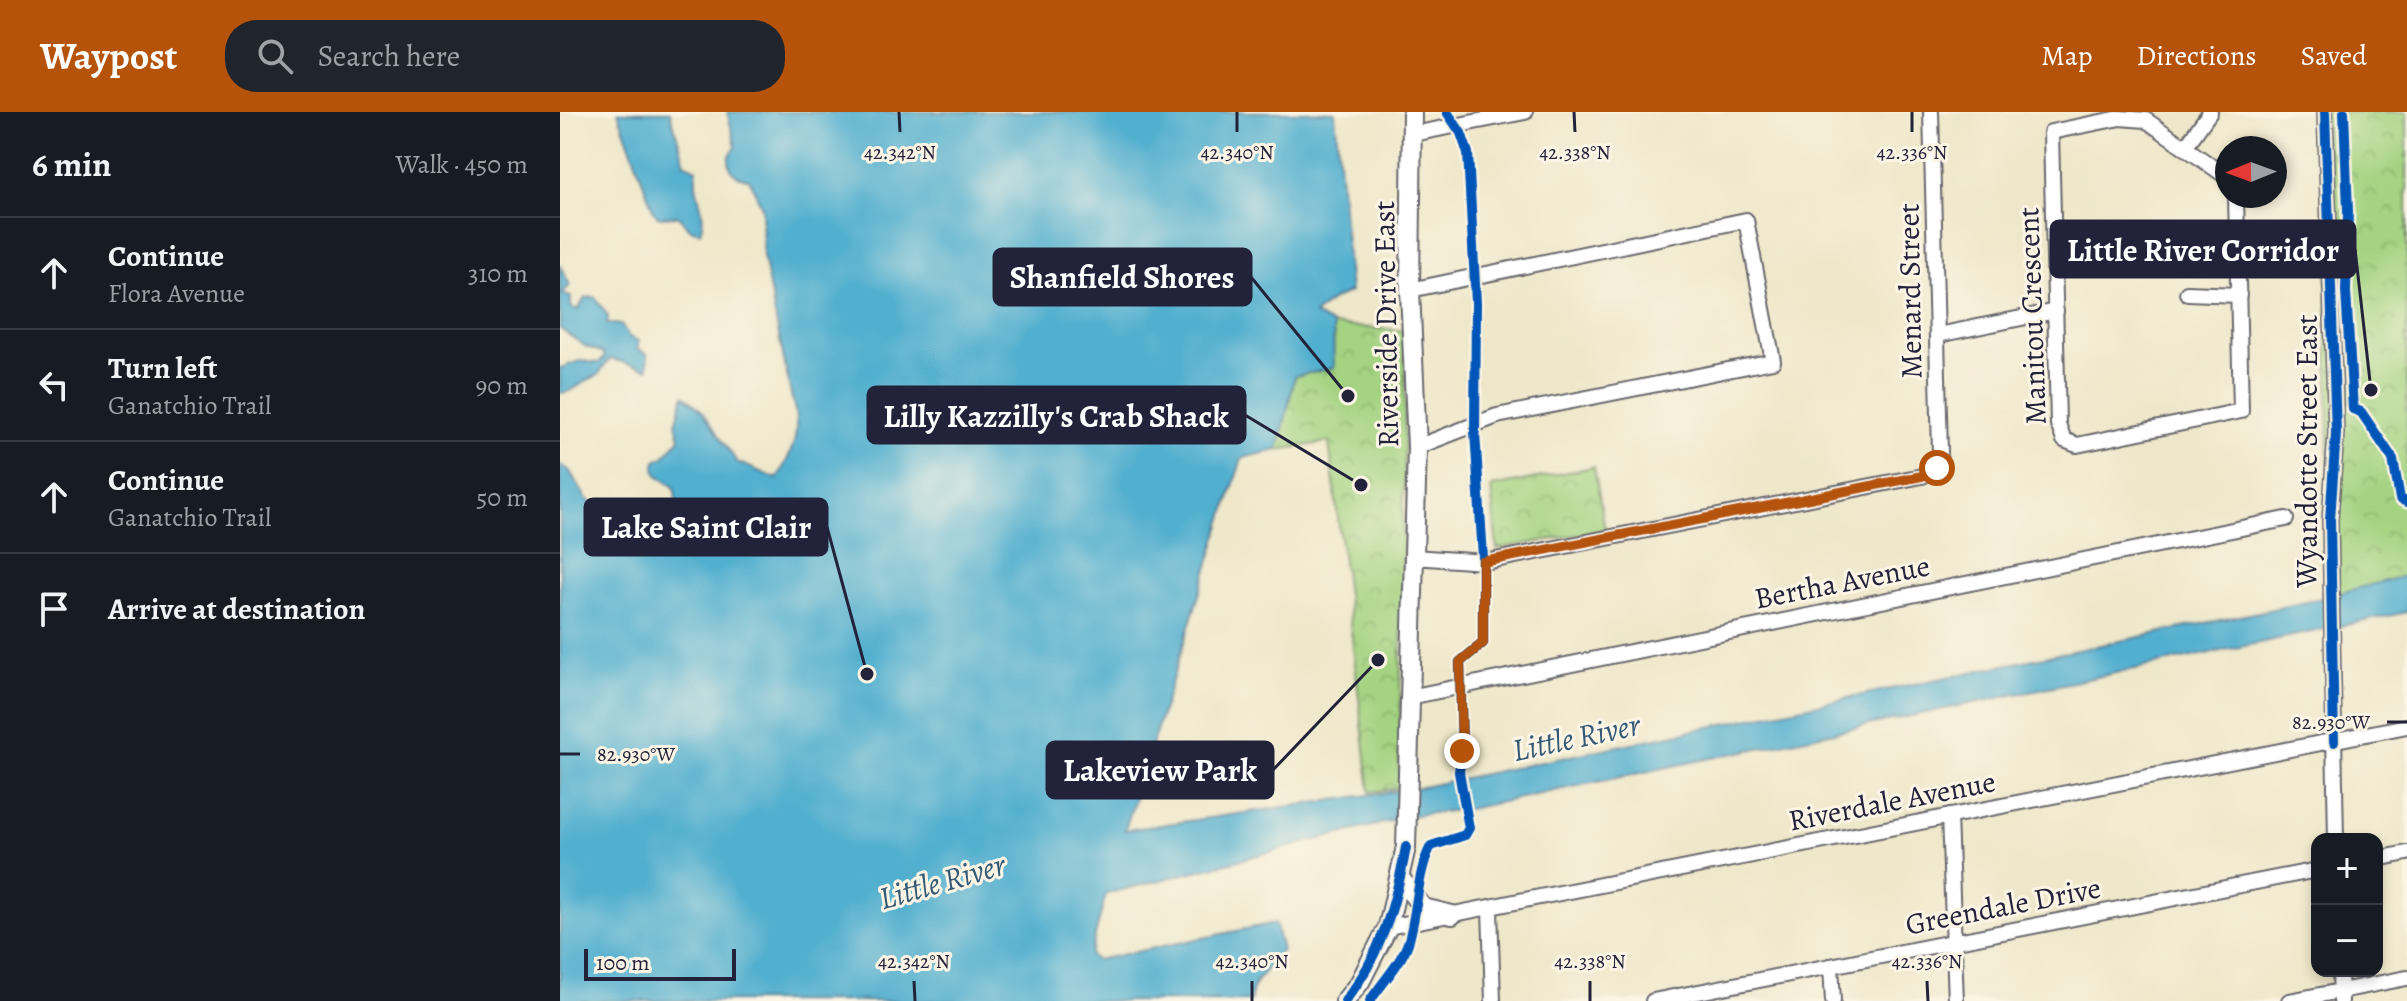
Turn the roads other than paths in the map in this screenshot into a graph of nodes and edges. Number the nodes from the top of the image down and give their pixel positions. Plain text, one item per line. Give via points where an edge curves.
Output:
1 (1412, 112) edge
2 (1525, 112) edge
3 (1931, 112) edge
4 (2210, 112) edge
5 (2325, 112) edge
6 (1413, 134) junction
7 (2186, 146) junction
8 (2215, 168) edge
9 (2236, 208) edge
10 (1410, 290) junction
11 (2187, 293) dead end
12 (2239, 295) junction
13 (2056, 311) junction
14 (1938, 335) junction
15 (1417, 447) junction
16 (2286, 519) dead end
17 (1413, 557) junction
18 (1409, 697) junction
19 (2407, 726) edge
20 (2334, 742) junction
21 (1949, 816) junction
22 (2336, 833) edge
23 (2407, 853) edge
24 (2383, 858) edge
25 (2311, 871) edge
26 (1400, 878) junction
27 (1490, 909) junction
28 (1452, 915) junction
29 (1388, 927) junction
30 (1954, 942) junction
31 (1831, 966) junction
32 (2407, 978) edge
33 (2341, 996) edge
34 (1345, 1001) edge
35 (1493, 1001) edge
36 (1653, 1001) edge
37 (1833, 1001) edge
38 (1956, 1001) edge
39 (2289, 1001) edge

1 - 6 main road, Riverside Drive East
2 - 6 street
3 - 14 street, Menard Street
4 - 7 street
5 - 20 street, Wyandotte Street East via 2336,433 2331,582
6 - 10 main road, Riverside Drive East
7 - 8 street, Manitou Crescent
7 - 13 street, Manitou Crescent via 2146,120 2120,118 2051,132
9 - 12 street, Manitou Crescent
10 - 15 main road, Riverside Drive East
10 - 15 street via 1746,220 1773,361 1497,416
11 - 12 street
12 - 13 street, Manitou Crescent via 2241,411 2077,445 2064,440 2058,424
13 - 14 street
14 - 17 street, Menard Street via 1937,468 1922,476 1485,562
15 - 17 main road, Riverside Drive East
16 - 18 street, Bertha Avenue
17 - 18 main road, Riverside Drive East
18 - 26 main road, Riverside Drive East via 1406,847
19 - 20 street, Riverdale Avenue
20 - 21 street, Riverdale Avenue
20 - 22 street, Wyandotte Street East
21 - 27 street, Riverdale Avenue
21 - 30 street
23 - 24 street
25 - 30 street, Greendale Drive
26 - 28 main road via 1423,908
26 - 29 main road, Riverside Drive East
27 - 28 street, Riverdale Avenue
27 - 35 street
28 - 29 street, Riverdale Avenue
29 - 34 main road, Riverside Drive East
30 - 31 street, Greendale Drive
30 - 38 street
31 - 36 street, Greendale Drive
31 - 37 street
32 - 33 street
33 - 39 street

